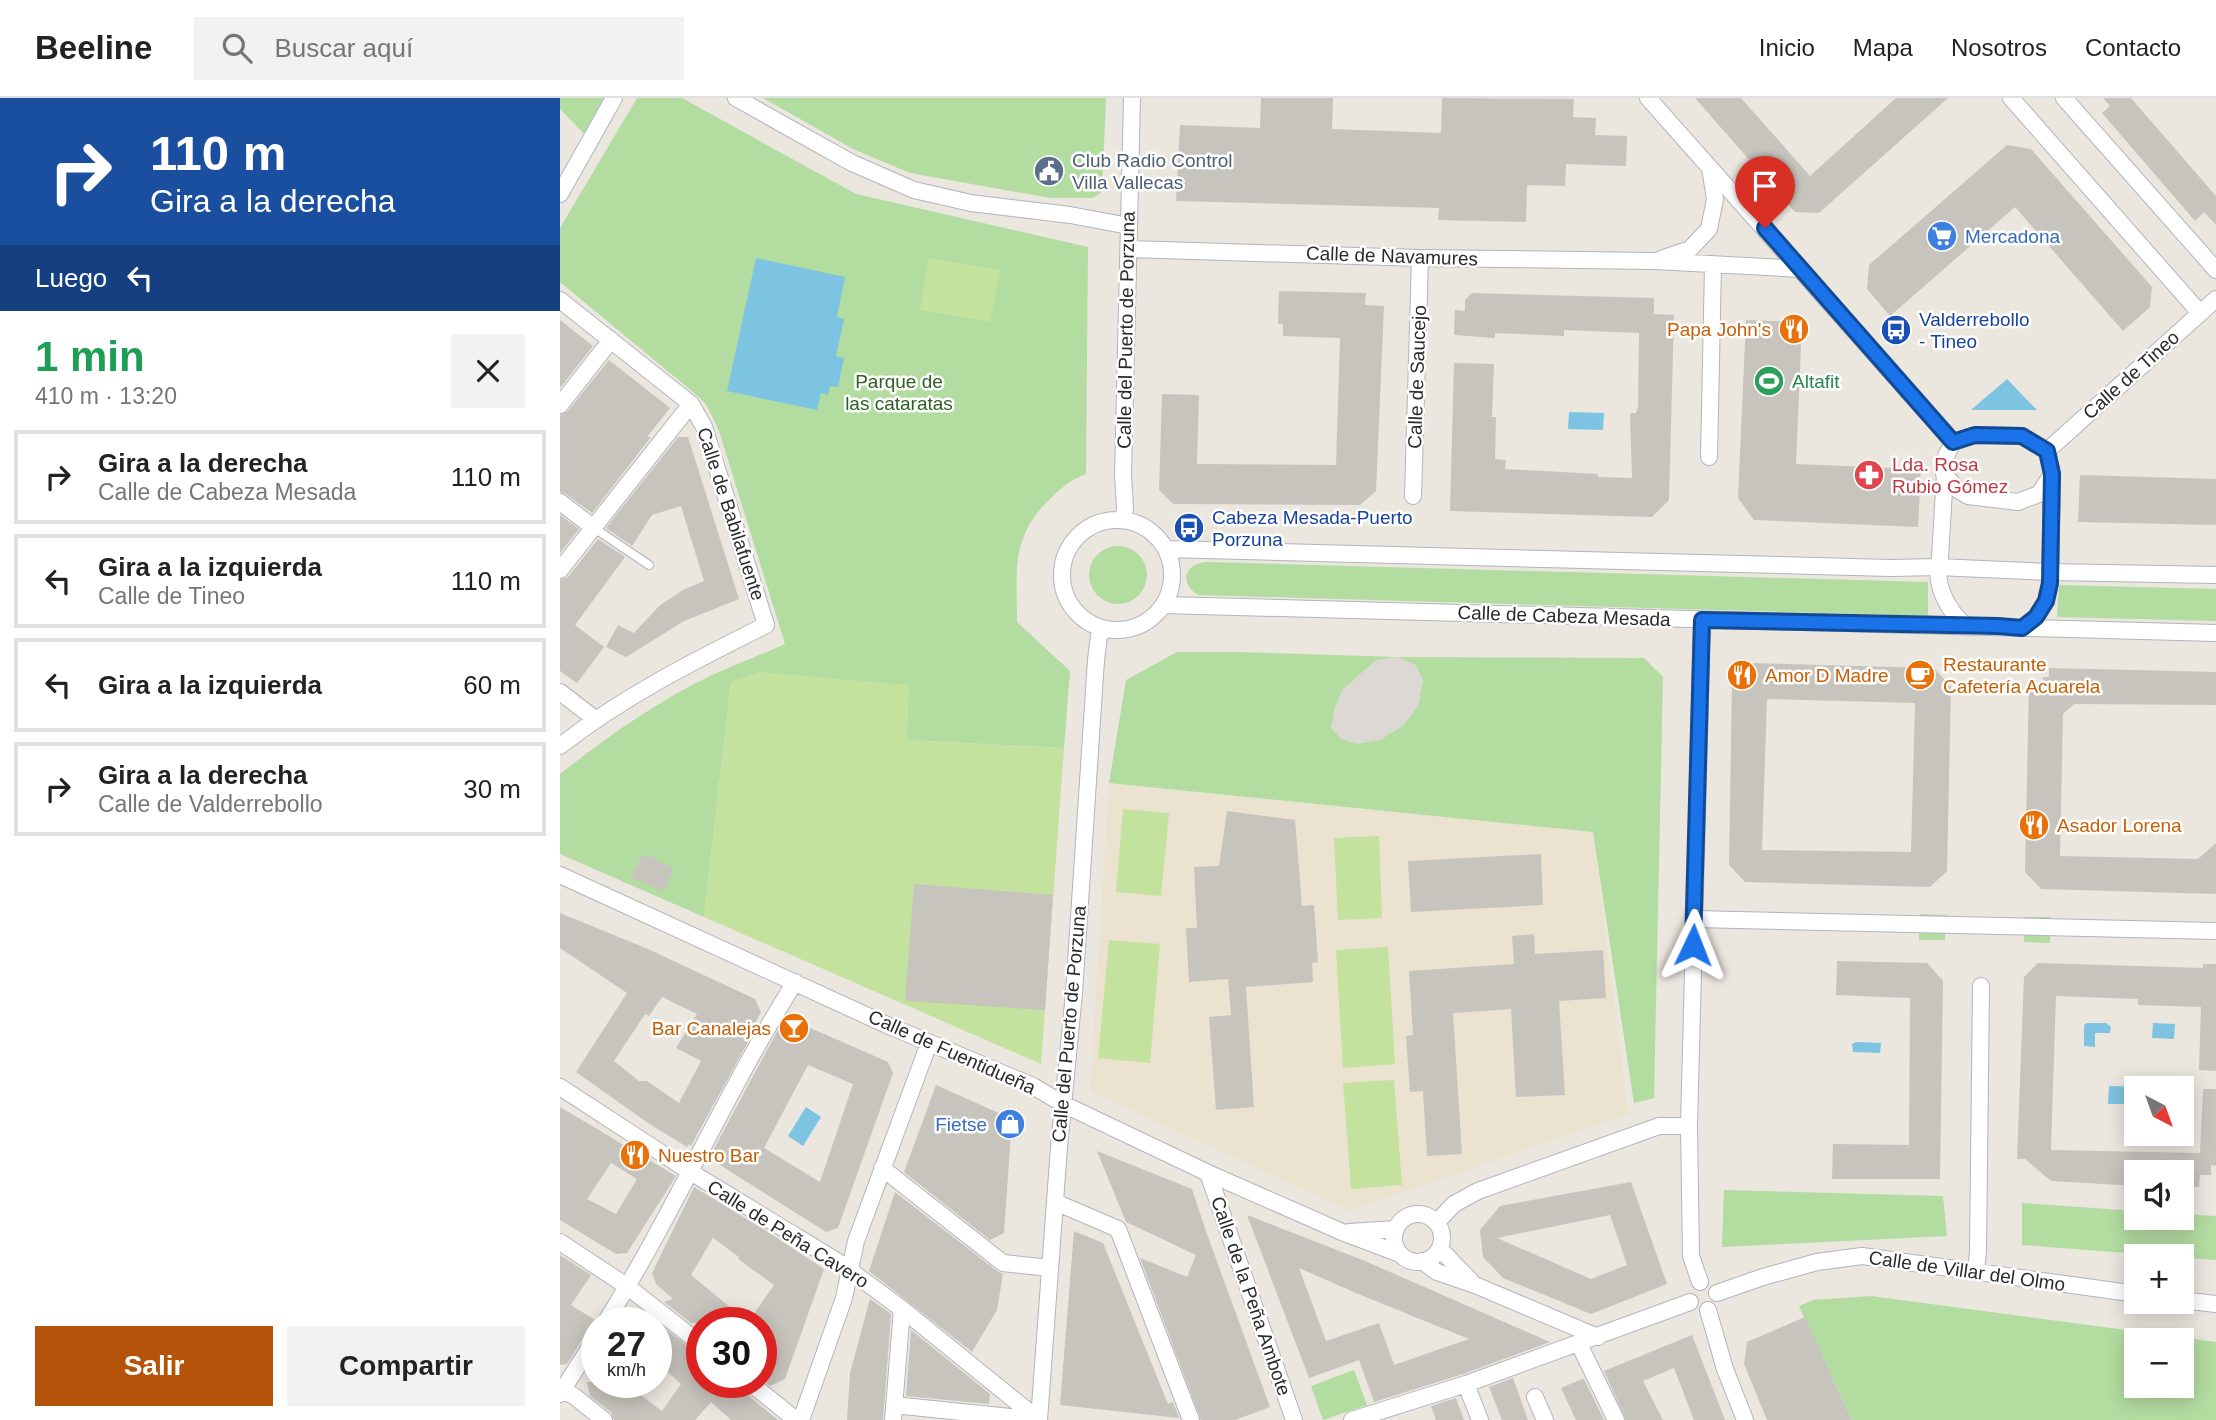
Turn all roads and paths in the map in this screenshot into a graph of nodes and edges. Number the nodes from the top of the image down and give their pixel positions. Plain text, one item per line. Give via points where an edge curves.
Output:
1 (614, 98) edge
2 (736, 98) edge
3 (1132, 98) edge
4 (1648, 98) edge
5 (2011, 98) edge
6 (2064, 98) edge
7 (1710, 168) junction
8 (560, 194) edge
9 (1129, 226) junction
10 (1129, 249) junction
11 (1420, 258) junction
12 (1656, 261) junction
13 (1713, 266) junction
14 (1801, 269) junction
15 (2216, 270) edge
16 (2216, 299) edge
17 (560, 300) edge
18 (2200, 313) junction
19 (611, 340) junction
20 (691, 404) junction
21 (560, 405) edge
22 (1953, 442) junction
23 (2047, 451) junction
24 (1709, 457) dead end
25 (1944, 474) junction
26 (2052, 474) junction
27 (1413, 496) dead end
28 (560, 502) edge
29 (1123, 520) junction
30 (594, 528) junction
31 (1166, 549) junction
32 (649, 565) dead end
33 (1937, 567) junction
34 (560, 569) edge
35 (2050, 572) junction
36 (2216, 575) edge
37 (1164, 605) junction
38 (1702, 620) junction
39 (1965, 625) junction
40 (2022, 628) junction
41 (1104, 630) junction
42 (2216, 633) edge
43 (560, 692) edge
44 (595, 719) junction
45 (560, 746) edge
46 (560, 875) edge
47 (1694, 919) junction
48 (2216, 931) edge
49 (795, 982) junction
50 (1981, 986) dead end
51 (929, 1043) junction
52 (560, 1087) edge
53 (1063, 1104) junction
54 (1689, 1126) junction
55 (882, 1168) junction
56 (689, 1171) junction
57 (1208, 1173) junction
58 (1055, 1202) junction
59 (1437, 1222) junction
60 (1396, 1228) junction
61 (1342, 1232) junction
62 (560, 1242) edge
63 (1440, 1249) junction
64 (1400, 1254) junction
65 (1422, 1261) junction
66 (1050, 1268) junction
67 (849, 1270) junction
68 (1976, 1271) junction
69 (1700, 1282) junction
70 (1475, 1285) junction
71 (628, 1287) junction
72 (2124, 1292) edge
73 (1717, 1293) junction
74 (2194, 1301) edge
75 (1690, 1302) junction
76 (2216, 1304) edge
77 (615, 1307) edge
78 (902, 1309) junction
79 (1707, 1310) junction
80 (686, 1332) edge
81 (1598, 1337) junction
82 (1578, 1344) junction
83 (581, 1360) edge
84 (1466, 1384) junction
85 (561, 1391) edge
86 (1535, 1397) dead end
87 (770, 1398) edge
88 (894, 1412) edge
89 (604, 1420) edge
90 (799, 1420) edge
91 (1039, 1420) edge
92 (1191, 1420) edge
93 (1294, 1420) edge
94 (1352, 1420) edge
95 (1480, 1420) edge
96 (1545, 1420) edge
97 (1616, 1420) edge
98 (1745, 1420) edge

1 - 8 street
2 - 9 street via 852,163 914,190
3 - 9 street, Calle del Puerto de Porzuna
4 - 7 street
5 - 18 street
6 - 15 street
7 - 12 street, Calle de Navamures via 1715,199 1709,229 1690,249
7 - 14 street
9 - 10 street, Calle del Puerto de Porzuna
10 - 11 street, Calle de Navamures
10 - 29 street, Calle del Puerto de Porzuna
11 - 12 street, Calle de Navamures
11 - 27 street, Calle de Saucejo
12 - 13 street, Calle de Navamures
13 - 14 street, Calle de Navamures
13 - 24 street
14 - 22 street
16 - 18 street, Calle de Tineo
17 - 19 street, Calle de Babilafuente
18 - 23 street, Calle de Tineo
19 - 20 street, Calle de Babilafuente
19 - 21 street
20 - 30 street
20 - 44 street, Calle de Babilafuente via 704,427 766,625 678,668
22 - 23 street via 1975,435 2022,436
22 - 25 street
23 - 26 street
25 - 26 street via 1968,496 2018,502 2039,494
25 - 33 street
26 - 35 street
28 - 30 street
29 - 31 street via 1155,534
29 - 41 street via 1087,528 1064,557 1064,594 1073,610
30 - 32 lane
30 - 34 street
31 - 33 street
31 - 37 street via 1173,577
33 - 35 street
33 - 39 street via 1946,603
35 - 36 street
35 - 40 street via 2046,601
37 - 38 street, Calle de Cabeza Mesada
37 - 41 street via 1138,627
38 - 39 street, Calle de Cabeza Mesada
38 - 47 street
39 - 40 street, Calle de Cabeza Mesada
40 - 42 street, Calle de Cabeza Mesada
41 - 53 street, Calle del Puerto de Porzuna via 1096,660
43 - 44 street
44 - 45 street
46 - 49 street, Calle de Fuentidueña
47 - 48 street
47 - 54 street
49 - 51 street, Calle de Fuentidueña
49 - 56 street
50 - 68 street
51 - 53 street, Calle de Fuentidueña via 1033,1086
51 - 55 street
52 - 56 street, Calle de Peña Cavero
53 - 57 street, Calle de Fuentidueña
53 - 58 street, Calle del Puerto de Porzuna
54 - 59 street via 1659,1126 1478,1191 1454,1204
54 - 69 street via 1691,1255
55 - 66 street via 1003,1263
55 - 67 street
56 - 67 street, Calle de Peña Cavero
56 - 71 street
57 - 61 street, Calle de Fuentidueña
57 - 93 street, Calle de la Peña Ambote
58 - 66 street, Calle del Puerto de Porzuna
58 - 92 street via 1118,1229
59 - 60 street via 1415,1214
59 - 63 street via 1442,1235
60 - 61 street, Calle de Fuentidueña
60 - 64 street via 1394,1242
61 - 64 street, Calle de Fuentidueña
62 - 71 street
63 - 65 street
63 - 70 street
64 - 65 street
65 - 70 street via 1437,1272
66 - 91 street, Calle del Puerto de Porzuna
67 - 78 street, Calle de Peña Cavero
67 - 90 street via 844,1298
68 - 72 street, Calle de Villar del Olmo
68 - 73 street, Calle de Villar del Olmo via 1862,1256 1817,1262
69 - 73 street via 1714,1286
69 - 75 street via 1689,1293
70 - 81 street
71 - 77 street
71 - 80 street
73 - 79 street via 1714,1307
74 - 76 street
75 - 79 street via 1700,1311
75 - 81 street
78 - 88 street
78 - 91 street, Calle de Peña Cavero
79 - 98 street
81 - 82 street
82 - 84 street
82 - 97 street
83 - 85 street
84 - 94 street
84 - 95 street
85 - 89 street
86 - 96 street
87 - 90 street
88 - 91 street

